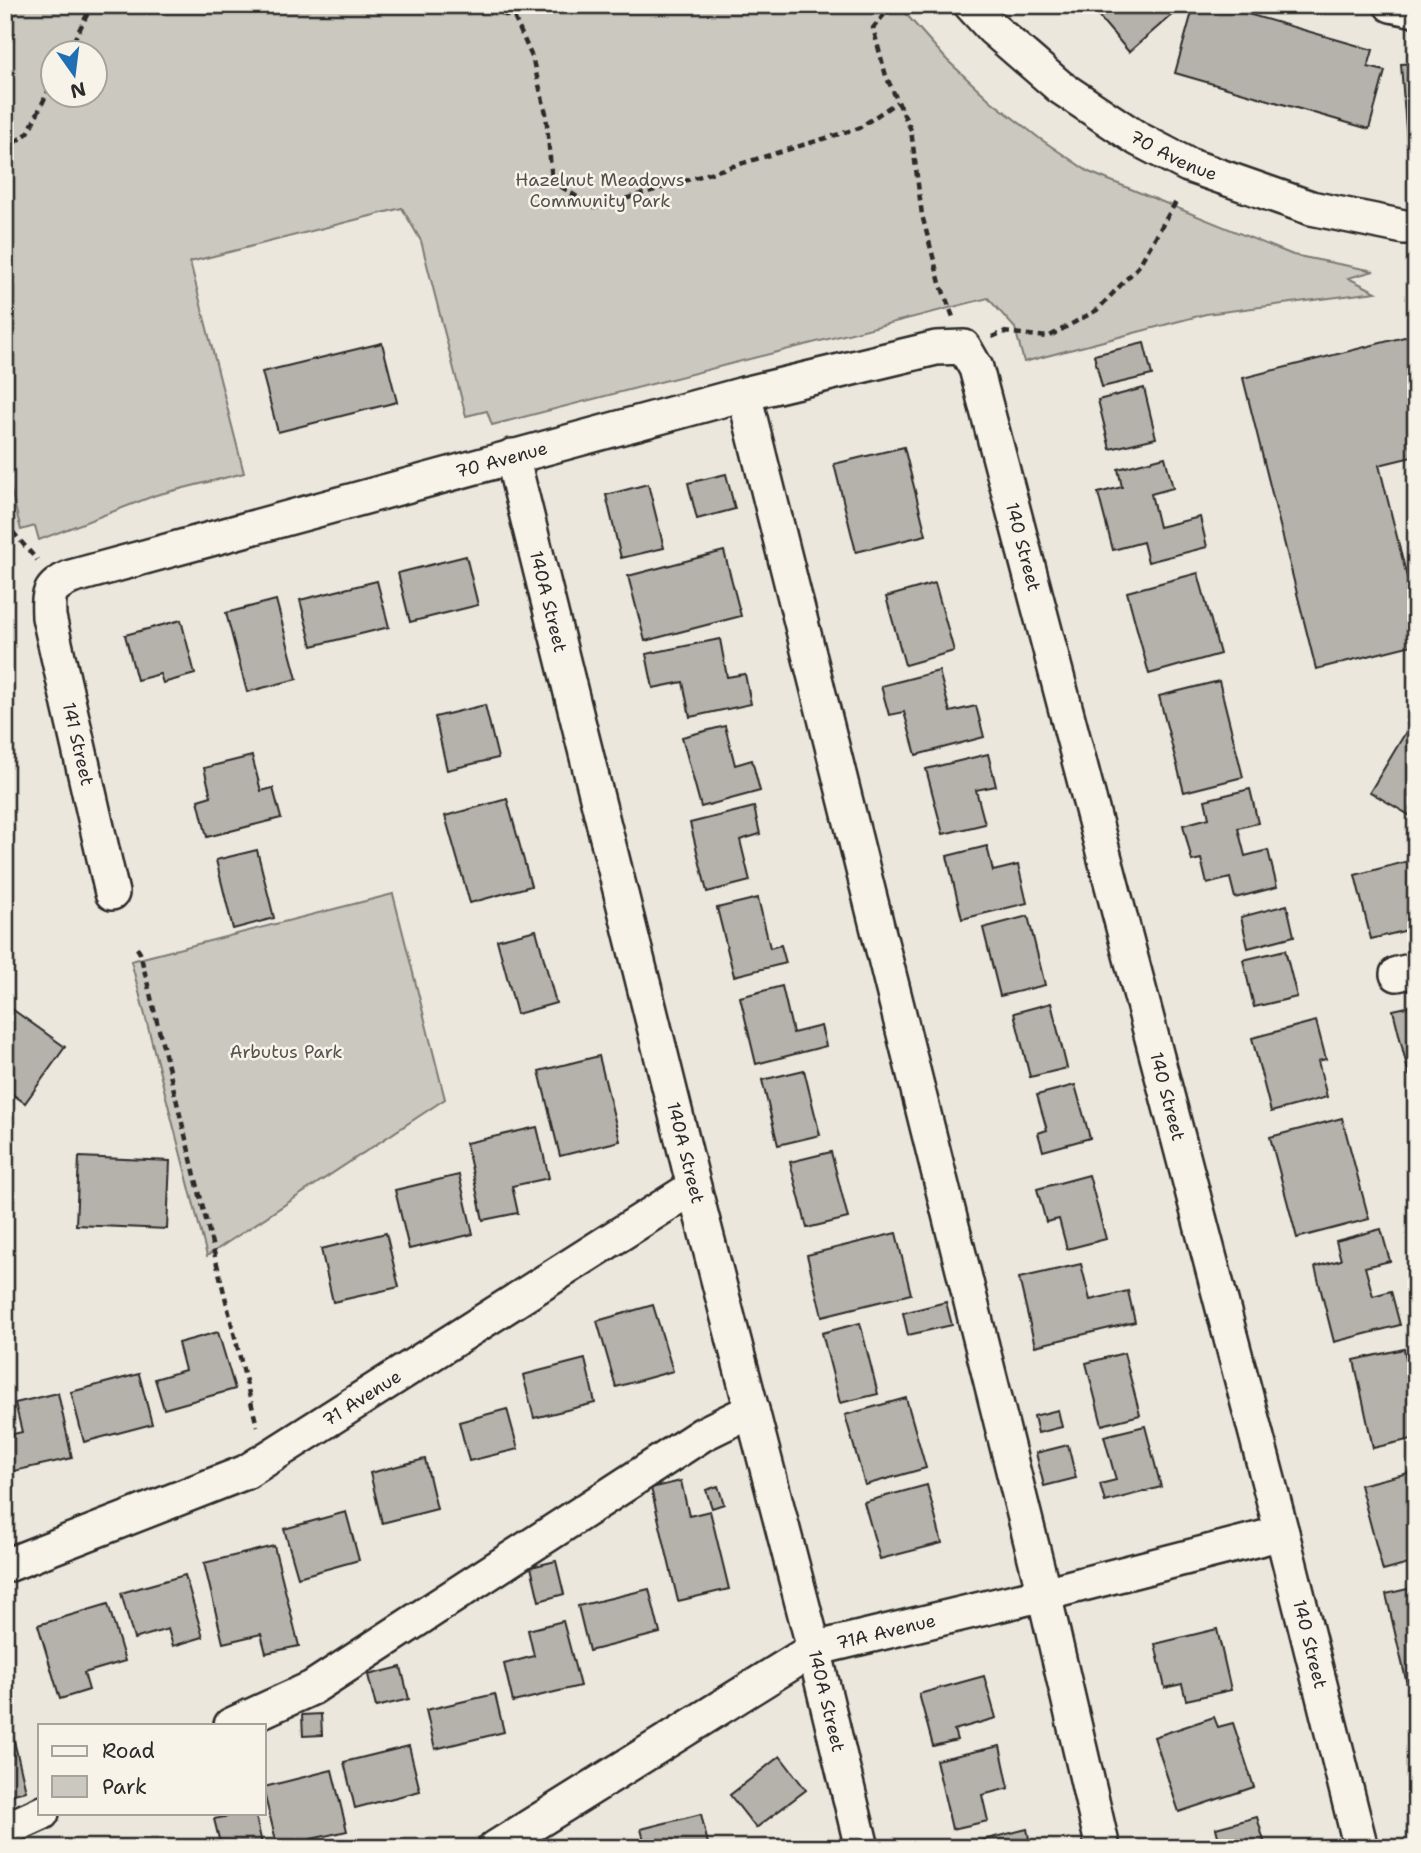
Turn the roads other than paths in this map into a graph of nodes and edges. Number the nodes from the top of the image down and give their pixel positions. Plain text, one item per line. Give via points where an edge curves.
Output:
1 (971, 5) edge
2 (1391, 5) edge
3 (1416, 10) edge
4 (1416, 227) edge
5 (964, 346) joint
6 (744, 394) junction
7 (512, 456) junction
8 (48, 596) joint
9 (112, 893) dead end
10 (694, 1187) junction
11 (752, 1410) junction
12 (1282, 1533) junction
13 (5, 1566) edge
14 (1044, 1594) junction
15 (814, 1649) junction
16 (233, 1724) edge
17 (40, 1814) edge
18 (5, 1830) edge
19 (495, 1848) edge
20 (862, 1848) edge
21 (1103, 1848) edge
22 (1361, 1848) edge

1 - 4 street, 70 Avenue via 1060,87 1138,139 1188,165 1311,208
2 - 3 street
5 - 6 street, 70 Avenue via 936,348
5 - 12 street, 140 Street via 976,368
6 - 7 street, 70 Avenue
6 - 14 street
7 - 8 street, 70 Avenue via 72,577 57,583
7 - 10 street, 140A Street
8 - 9 street, 141 Street
10 - 11 street, 140A Street
10 - 13 street, 71 Avenue via 246,1472
11 - 15 street, 140A Street
11 - 16 street via 703,1434 312,1688
12 - 14 street, 71A Avenue
12 - 22 street, 140 Street
14 - 15 street, 71A Avenue
14 - 21 street
15 - 19 street, 71A Avenue
15 - 20 street, 140A Street
17 - 18 street

